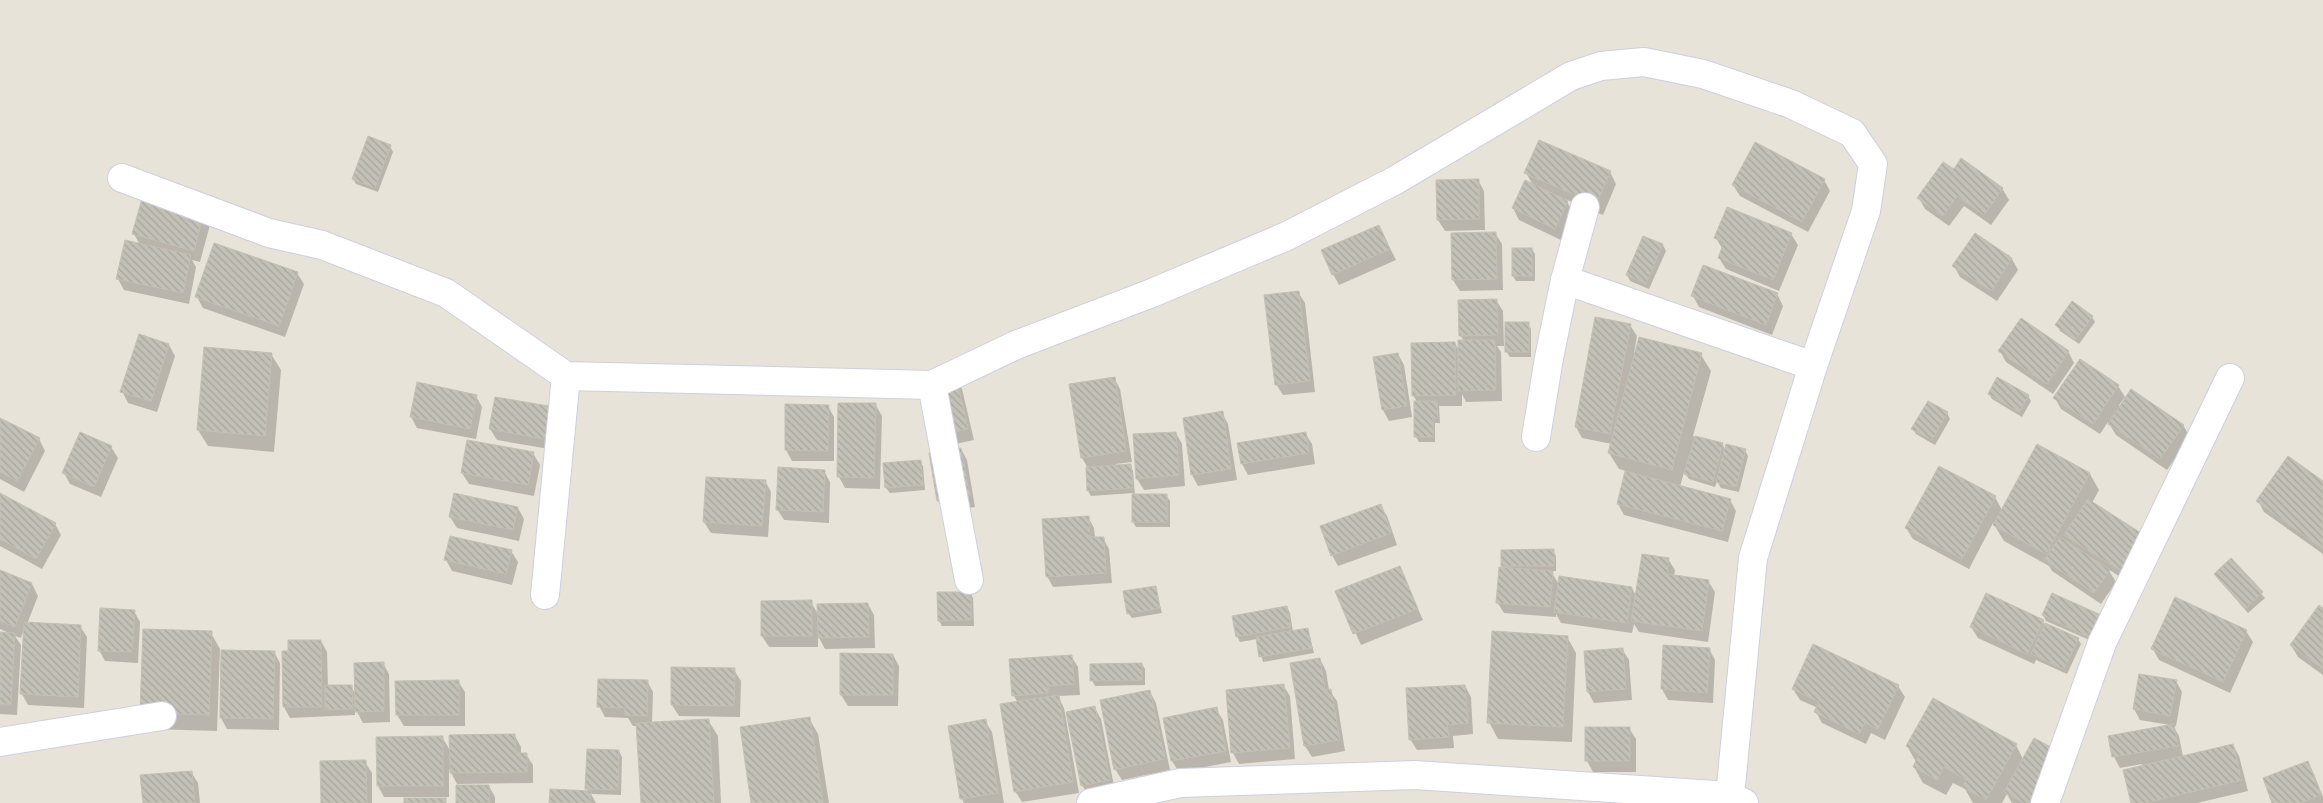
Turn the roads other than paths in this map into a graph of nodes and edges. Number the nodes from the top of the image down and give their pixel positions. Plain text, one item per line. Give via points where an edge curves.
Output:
1 (122, 178) dead end
2 (1586, 207) dead end
3 (1565, 280) junction
4 (1812, 366) junction
5 (566, 376) junction
6 (2230, 378) dead end
7 (932, 385) junction
8 (1536, 437) dead end
9 (969, 580) dead end
10 (545, 595) dead end
11 (162, 716) dead end
12 (0, 742) edge
13 (1179, 793) edge
14 (1737, 800) edge
15 (1092, 803) edge
16 (2045, 803) edge

1 - 5 street via 269,233 322,245 446,293
2 - 3 street
3 - 4 street
3 - 8 street via 1548,358
4 - 7 street via 1866,211 1873,164 1852,133 1791,104 1703,74 1644,62 1600,66 1571,76 1394,181 1287,236 1152,293 1016,345
4 - 14 street via 1753,558
5 - 7 street
5 - 10 street
6 - 16 street via 2102,643
7 - 9 street
11 - 12 street
13 - 14 street via 1415,775
13 - 15 street

